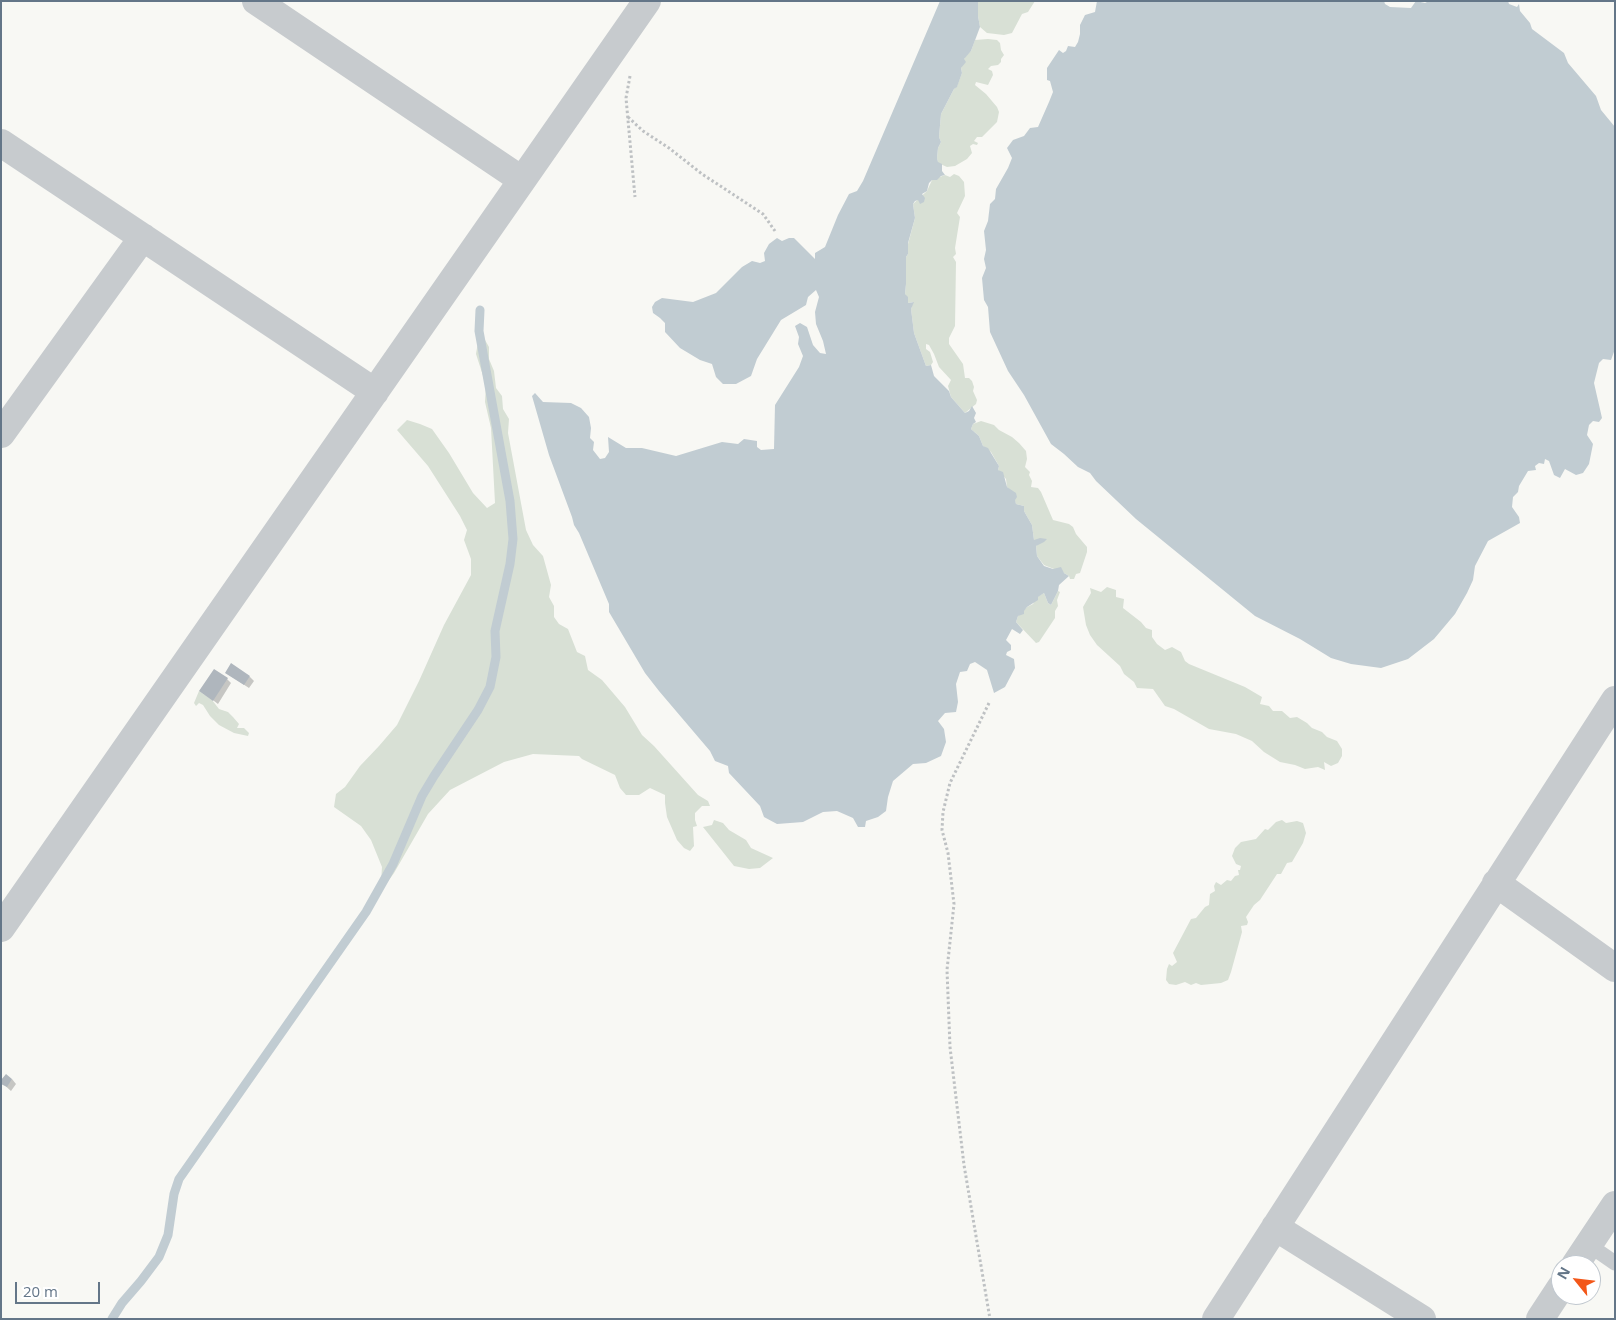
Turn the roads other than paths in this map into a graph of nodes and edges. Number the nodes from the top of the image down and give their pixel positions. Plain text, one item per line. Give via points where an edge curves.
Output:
1 (256, 1) edge
2 (644, 2) edge
3 (1, 142) edge
4 (522, 180) junction
5 (143, 237) junction
6 (375, 392) junction
7 (1, 434) edge
8 (1611, 709) edge
9 (1496, 883) junction
10 (1, 928) edge
11 (1615, 968) edge
12 (1615, 1205) edge
13 (1275, 1227) junction
14 (1582, 1255) edge
15 (1601, 1260) edge
16 (1615, 1263) edge
17 (1551, 1302) edge
18 (1216, 1319) edge
19 (1422, 1319) edge
20 (1540, 1319) edge

1 - 4 street
2 - 4 street
3 - 5 street
4 - 6 street
5 - 6 street
5 - 7 street
6 - 10 street
8 - 9 street
9 - 11 street
9 - 13 street
12 - 14 street
13 - 18 street
13 - 19 street
15 - 16 lane
17 - 20 street

